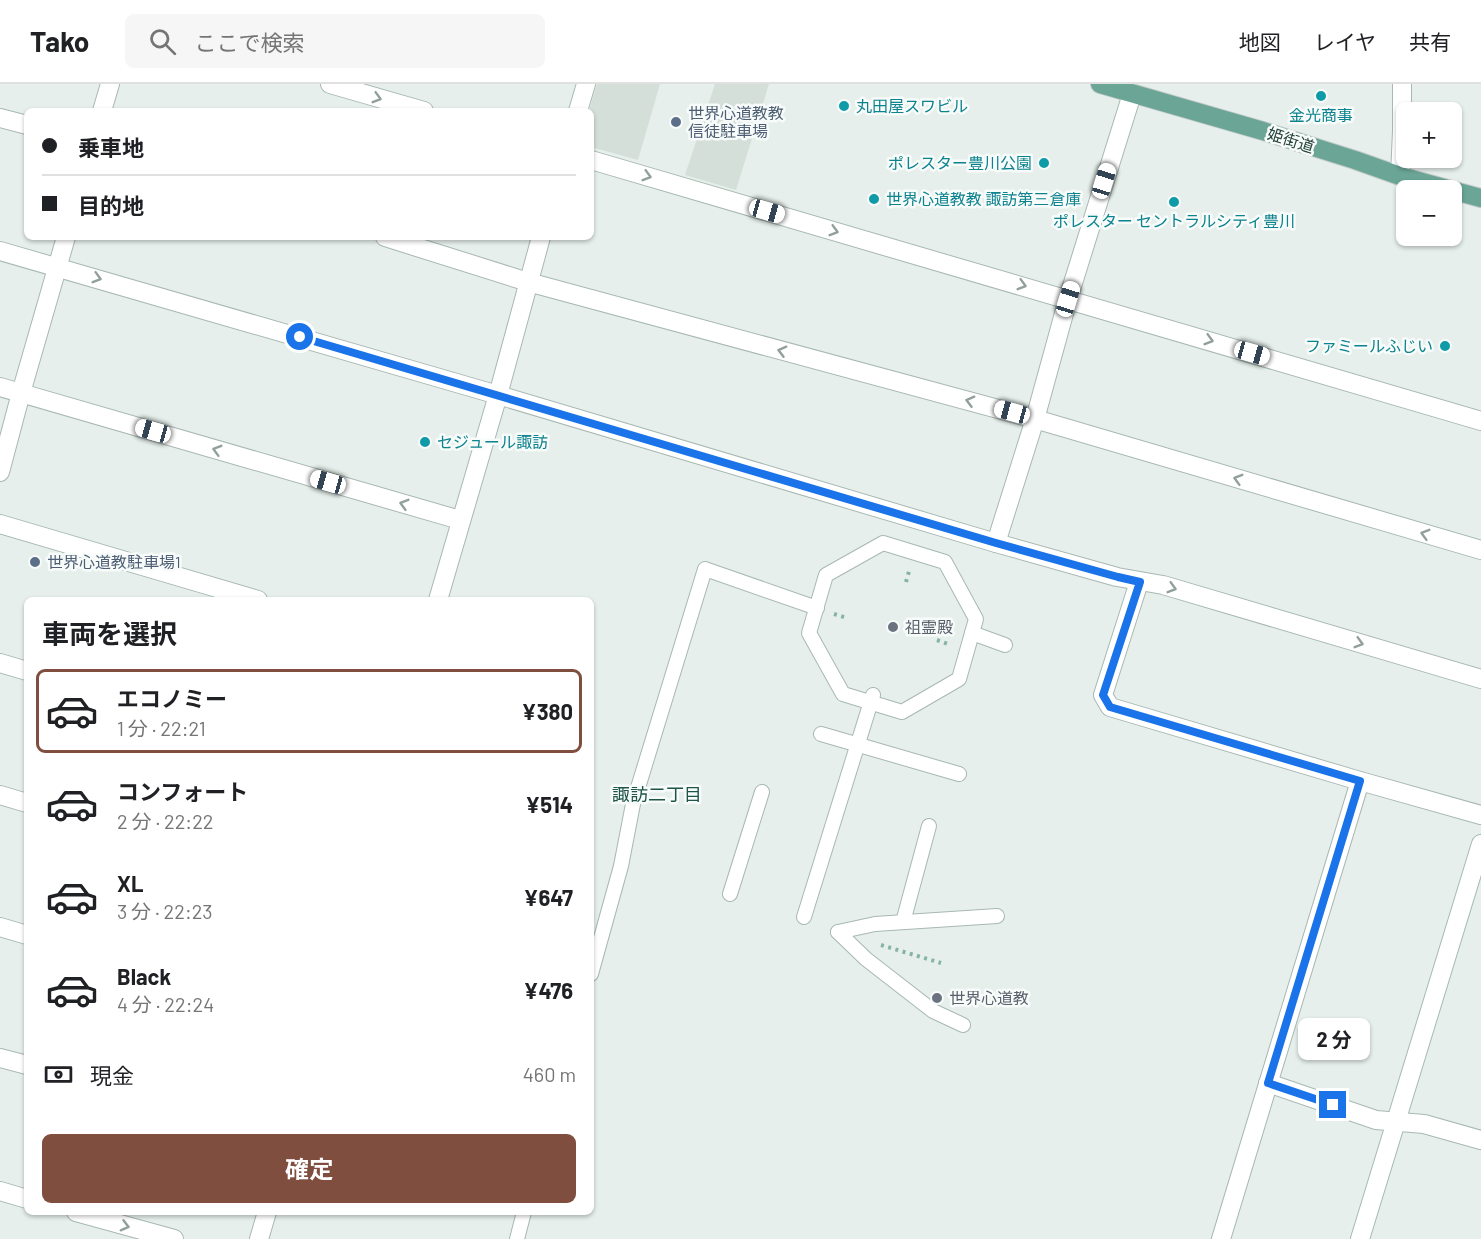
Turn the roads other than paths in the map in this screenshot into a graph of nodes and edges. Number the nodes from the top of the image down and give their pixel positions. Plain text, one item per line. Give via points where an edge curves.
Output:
1 (110, 84) edge
2 (330, 84) edge
3 (586, 84) edge
4 (1100, 84) edge
5 (1402, 84) edge
6 (1132, 94) junction
7 (103, 108) edge
8 (413, 108) edge
9 (579, 108) edge
10 (0, 117) edge
11 (24, 124) edge
12 (594, 161) edge
13 (1400, 176) junction
14 (1481, 198) edge
15 (65, 240) edge
16 (395, 240) edge
17 (540, 240) edge
18 (0, 251) edge
19 (58, 267) junction
20 (528, 282) junction
21 (1068, 299) junction
22 (0, 387) edge
23 (21, 393) junction
24 (498, 395) junction
25 (1035, 419) junction
26 (1481, 421) edge
27 (0, 472) edge
28 (460, 520) junction
29 (0, 524) edge
30 (996, 543) junction
31 (1481, 550) edge
32 (1140, 582) junction
33 (248, 597) edge
34 (439, 597) edge
35 (817, 608) junction
36 (972, 633) junction
37 (1005, 645) dead end
38 (0, 663) edge
39 (24, 670) edge
40 (1481, 679) edge
41 (872, 699) junction
42 (821, 734) dead end
43 (858, 745) junction
44 (959, 774) dead end
45 (1360, 781) junction
46 (762, 792) dead end
47 (0, 795) edge
48 (24, 802) edge
49 (1481, 815) edge
50 (929, 826) dead end
51 (1481, 844) edge
52 (730, 894) dead end
53 (997, 916) dead end
54 (804, 917) dead end
55 (903, 922) junction
56 (0, 927) edge
57 (24, 933) edge
58 (594, 963) edge
59 (963, 1025) dead end
60 (0, 1058) edge
61 (24, 1064) edge
62 (1268, 1083) junction
63 (1397, 1121) junction
64 (1481, 1140) edge
65 (0, 1191) edge
66 (24, 1198) edge
67 (86, 1215) edge
68 (266, 1215) edge
69 (523, 1215) edge
70 (174, 1239) edge
71 (259, 1239) edge
72 (517, 1239) edge
73 (1221, 1239) edge
74 (1360, 1239) edge

1 - 7 street
2 -> 8 street
3 - 9 street
4 - 6 main road, 姫街道
5 - 13 street
6 - 13 main road, 姫街道
6 - 21 street
10 - 11 street
12 -> 21 street
13 - 14 main road, 姫街道
15 - 19 street
16 - 20 street
17 - 20 street
18 - 19 street
19 - 23 street
19 -> 24 street
20 - 24 street
25 -> 20 street
21 - 25 street
21 -> 26 street
22 - 23 street
23 - 27 street
28 -> 23 street
24 - 28 street
24 - 30 street
25 - 30 street
31 -> 25 street
28 - 34 street
29 - 33 street
30 - 32 street
32 -> 40 street via 1163,585
32 - 45 street via 1103,695 1110,707
35 - 36 lane via 826,575 883,543 914,556 945,562 976,619
35 - 41 lane via 809,633 843,694
35 - 58 lane via 705,570 633,804 621,866
36 - 37 lane
36 - 41 lane via 964,650 959,679 903,712
38 - 39 street
41 - 43 lane
42 - 43 lane
43 - 44 lane
43 - 54 lane
45 - 49 street
45 - 62 street
46 - 52 lane
47 - 48 street
50 - 55 lane
51 - 63 street
53 - 55 lane
55 - 59 lane via 838,932 933,1011
56 - 57 street
60 - 61 street
62 - 63 street via 1376,1120
62 - 73 street
63 - 64 street via 1424,1124
63 - 74 street
65 - 66 street
67 -> 70 street
68 - 71 street
69 - 72 lane

